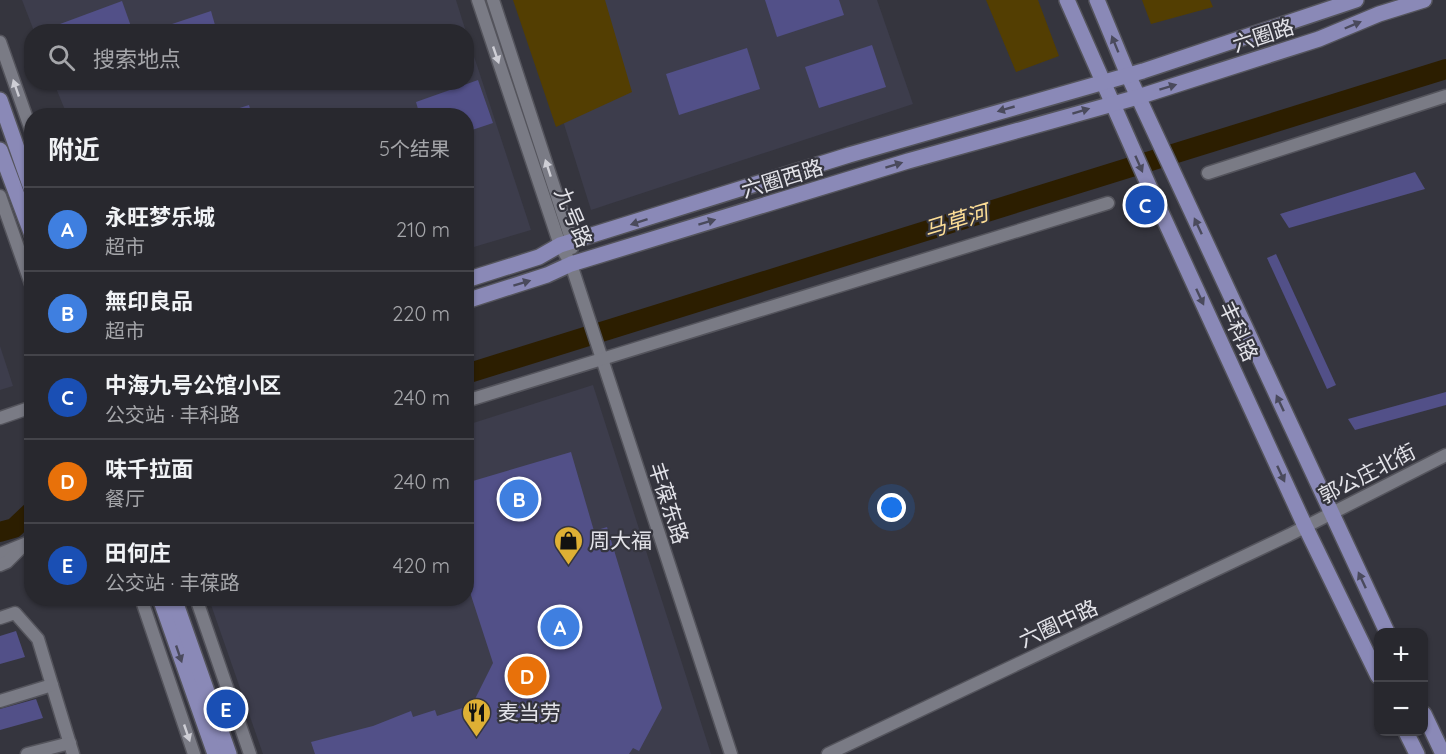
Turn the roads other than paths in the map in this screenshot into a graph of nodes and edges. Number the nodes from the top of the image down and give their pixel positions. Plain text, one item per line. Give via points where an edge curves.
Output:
1 (478, 0) edge
2 (493, 0) edge
3 (1097, 0) edge
4 (1356, 0) edge
5 (1424, 0) edge
6 (1067, 2) edge
7 (0, 42) edge
8 (1128, 75) junction
9 (1103, 82) junction
10 (1446, 96) edge
11 (1138, 97) junction
12 (0, 100) edge
13 (1112, 102) junction
14 (24, 110) edge
15 (0, 150) edge
16 (24, 168) edge
17 (1208, 174) dead end
18 (0, 196) edge
19 (1108, 203) dead end
20 (24, 214) edge
21 (566, 244) junction
22 (24, 264) edge
23 (571, 264) junction
24 (474, 277) edge
25 (474, 298) edge
26 (601, 356) junction
27 (474, 398) edge
28 (24, 410) edge
29 (0, 418) edge
30 (1446, 455) edge
31 (1331, 513) junction
32 (1305, 526) junction
33 (24, 545) edge
34 (24, 547) edge
35 (0, 554) edge
36 (0, 565) edge
37 (144, 606) edge
38 (163, 606) edge
39 (177, 606) edge
40 (199, 606) edge
41 (0, 618) edge
42 (1385, 628) edge
43 (1374, 668) edge
44 (52, 685) junction
45 (0, 701) edge
46 (1428, 722) edge
47 (1408, 736) edge
48 (71, 749) edge
49 (211, 750) edge
50 (27, 754) edge
51 (194, 754) edge
52 (229, 754) edge
53 (250, 754) edge
54 (731, 754) edge
55 (828, 754) edge
56 (1417, 754) edge
57 (1443, 754) edge

1 -> 21 street, 九号路
21 -> 2 street, 九号路
8 -> 3 main road, 丰科路
4 - 8 main road, 六圈路
11 -> 5 main road, 六圈路 via 1319,39
6 - 9 main road, 丰科路
14 -> 7 street
8 - 9 main road, 六圈路
8 - 11 main road, 丰科路
9 - 13 main road, 丰科路
9 -> 21 main road, 六圈西路 via 849,155
10 - 17 street
11 - 13 main road, 六圈路
31 -> 11 main road, 丰科路
12 - 16 main road
23 -> 13 main road, 六圈西路
13 -> 32 main road, 丰科路
15 - 20 main road
18 - 22 street
19 - 26 street
21 - 23 street, 九号路
21 - 24 main road, 六圈西路
25 -> 23 main road, 六圈西路
23 - 26 street, 丰葆东路
26 - 27 street
26 - 54 street, 丰葆东路
28 - 29 street
30 - 31 street, 郭公庄北街
31 - 32 street, 郭公庄北街
42 -> 31 main road, 丰科路
32 - 43 main road, 丰科路
32 - 55 street, 六圈中路
33 - 35 street
34 - 36 street
37 -> 51 street
38 -> 49 main road
39 - 52 main road
40 - 53 street
41 - 44 street via 15,613 38,639
44 - 45 street
44 - 48 street
46 - 57 main road
47 - 56 main road
48 - 50 street

